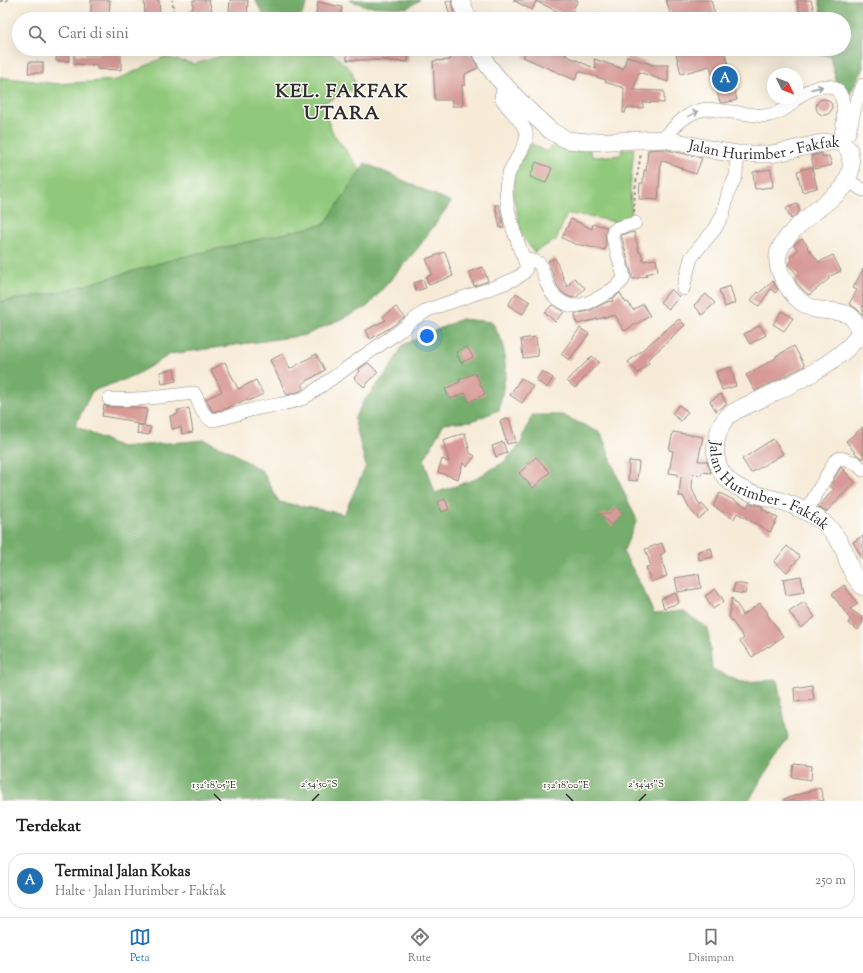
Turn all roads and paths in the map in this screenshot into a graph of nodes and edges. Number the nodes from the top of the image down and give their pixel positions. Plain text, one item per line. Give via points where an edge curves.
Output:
1 (8, 0) edge
2 (172, 0) edge
3 (461, 0) edge
4 (0, 1) edge
5 (173, 12) edge
6 (465, 12) edge
7 (483, 56) edge
8 (863, 85) edge
9 (507, 87) junction
10 (664, 139) junction
11 (642, 140) junction
12 (843, 145) junction
13 (737, 154) junction
14 (847, 180) junction
15 (863, 190) edge
16 (635, 223) joint
17 (525, 261) junction
18 (682, 289) dead end
19 (109, 399) dead end
20 (863, 470) edge
21 (806, 512) junction
22 (863, 587) edge

1 - 4 path
2 - 5 path
3 - 6 main road
7 - 9 main road, Jalan Hurimber - Fakfak via 496,76
8 - 12 street
9 - 11 main road, Jalan Hurimber - Fakfak via 551,131 567,140
9 - 17 street via 501,97 526,133 523,148 510,168 506,181 506,198 513,228
10 - 11 main road, Jalan Hurimber - Fakfak
10 -> 12 street via 685,118 702,110 772,115 812,89 826,86 836,90 843,102
10 - 13 main road, Jalan Hurimber - Fakfak
11 - 16 path via 635,189
12 - 13 main road, Jalan Hurimber - Fakfak via 830,142 777,153
12 - 14 main road, Jalan Hurimber - Fakfak via 849,152 851,163
13 - 18 street via 737,174 728,193 723,214 715,229 691,258
14 - 15 street
14 - 21 main road, Jalan Hurimber - Fakfak via 839,192 791,234 780,248 778,259 784,281 801,302 814,309 848,315 858,325 859,335 850,346 810,374 731,413 722,423 716,447 720,469 731,483 740,489 784,502
16 - 17 street via 617,228 613,232 623,280 593,301 573,306 563,302 551,291 540,264
17 - 19 street via 526,269 522,274 423,313 304,398 290,403 211,420 205,416 194,393 155,398
20 - 21 street via 856,463 840,458 834,461
21 - 22 main road, Jalan Hurimber - Fakfak via 829,528

